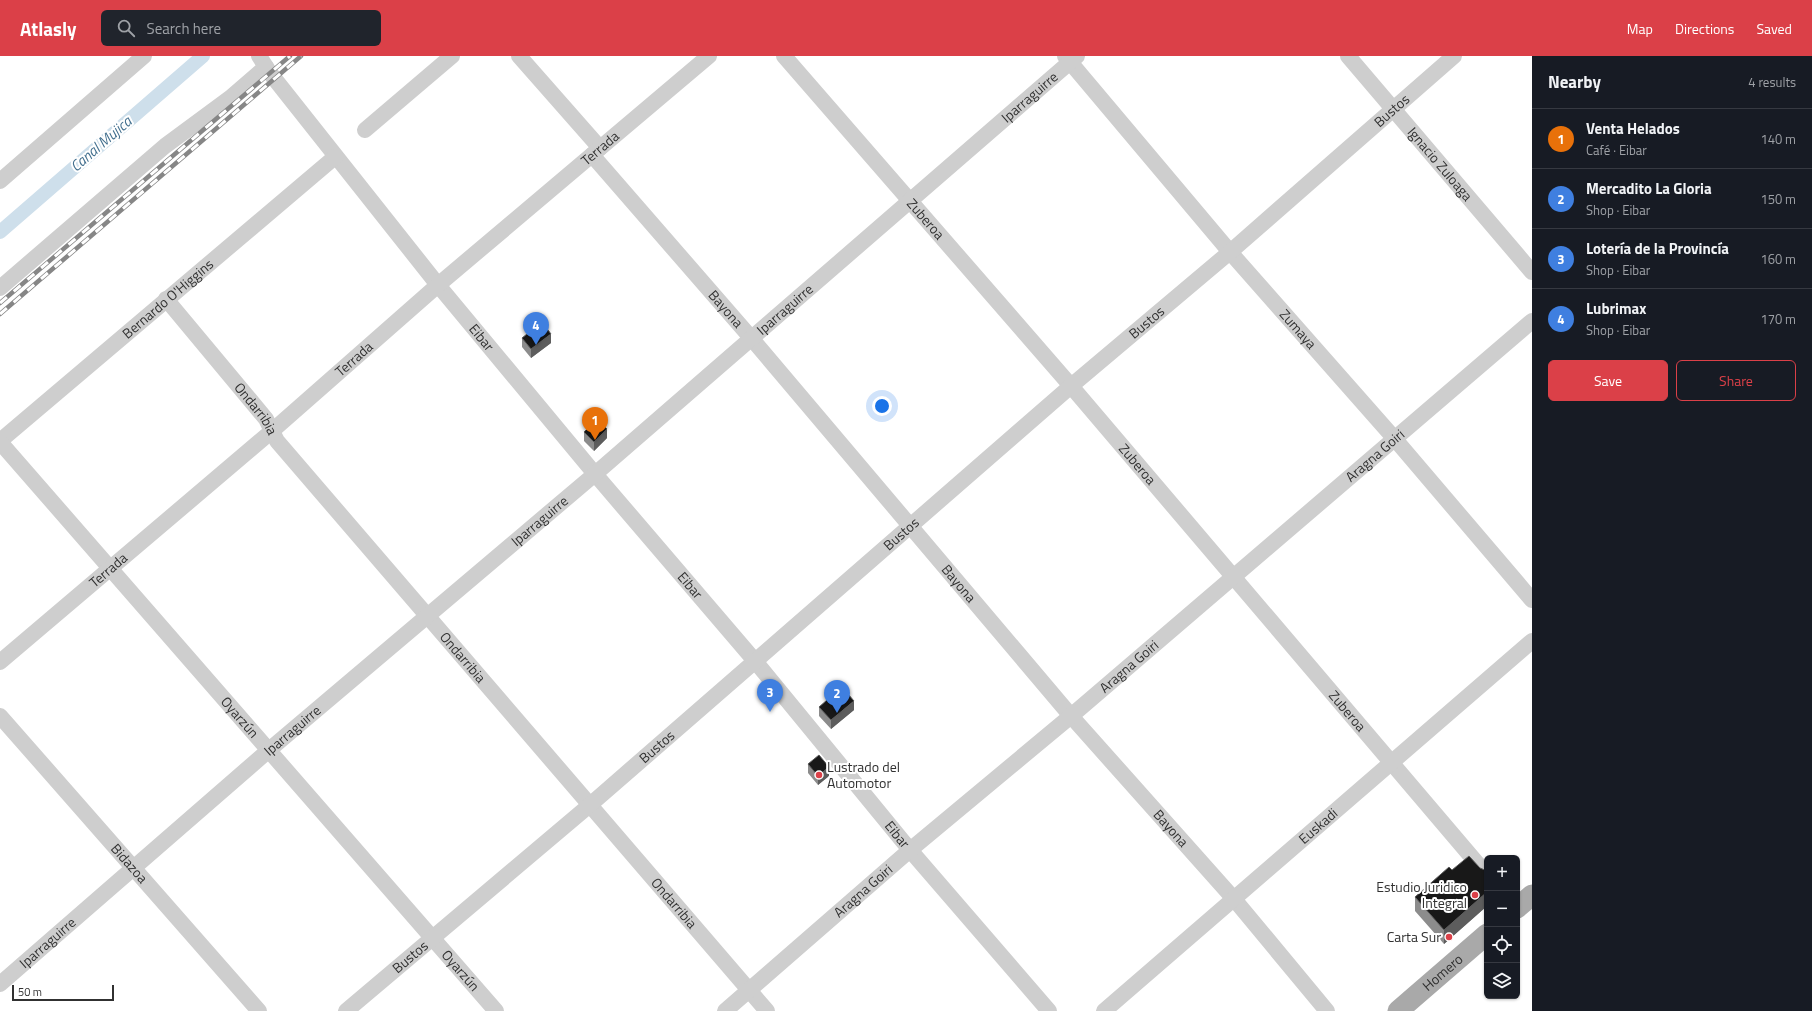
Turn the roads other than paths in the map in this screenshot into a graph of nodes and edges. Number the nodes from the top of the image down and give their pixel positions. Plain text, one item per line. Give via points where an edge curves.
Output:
1 (144, 56) edge
2 (452, 56) edge
3 (519, 56) edge
4 (710, 56) edge
5 (784, 56) edge
6 (1348, 56) edge
7 (1454, 56) edge
8 (1071, 58) edge
9 (262, 60) edge
10 (1394, 110) junction
11 (365, 130) dead end
12 (596, 152) junction
13 (335, 157) junction
14 (0, 181) edge
15 (910, 202) junction
16 (1230, 252) junction
17 (1532, 272) edge
18 (438, 285) junction
19 (0, 288) edge
20 (166, 299) junction
21 (1532, 321) edge
22 (752, 339) junction
23 (1071, 386) junction
24 (272, 431) junction
25 (1394, 438) junction
26 (0, 442) edge
27 (595, 474) junction
28 (911, 527) junction
29 (110, 568) junction
30 (1232, 576) junction
31 (1532, 600) edge
32 (427, 616) junction
33 (1532, 641) edge
34 (755, 661) junction
35 (0, 662) edge
36 (0, 716) edge
37 (1071, 716) junction
38 (269, 750) junction
39 (1391, 762) junction
40 (590, 804) junction
41 (910, 850) junction
42 (134, 869) junction
43 (1484, 871) edge
44 (1532, 895) edge
45 (1234, 899) junction
46 (1520, 905) edge
47 (432, 937) junction
48 (1484, 937) edge
49 (0, 984) edge
50 (749, 991) junction
51 (259, 1011) edge
52 (346, 1011) edge
53 (496, 1011) edge
54 (725, 1011) edge
55 (767, 1011) edge
56 (1049, 1011) edge
57 (1104, 1011) edge
58 (1327, 1011) edge
59 (1398, 1011) edge

1 - 14 street
2 - 11 street
3 - 12 street, Bayona
4 - 12 street, Terrada
5 - 15 street, Zuberoa
6 - 10 street, Ignacio Zuloaga
7 - 10 street, Bustos
8 - 15 street, Iparraguirre
8 - 16 street, Zumaya
9 - 13 street, Eibar
9 - 19 street via 230,98 165,146
10 - 16 street, Bustos
10 - 17 street, Ignacio Zuloaga
12 - 18 street, Terrada
12 - 22 street, Bayona
13 - 18 street, Eibar
13 - 20 street, Bernardo O'Higgins
15 - 22 street, Iparraguirre
15 - 23 street, Zuberoa
16 - 23 street, Bustos
16 - 25 street, Zumaya
18 - 24 street, Terrada
18 - 27 street, Eibar
20 - 24 street, Ondarribia via 266,419
20 - 26 street, Bernardo O'Higgins
21 - 25 street, Aragna Goiri
22 - 27 street, Iparraguirre
22 - 28 street, Bayona
23 - 28 street, Bustos
23 - 30 street, Zuberoa
24 - 29 street, Terrada
24 - 32 street, Ondarribia via 282,447
25 - 30 street, Aragna Goiri
25 - 31 street, Zumaya
26 - 29 street, Oyarzún
27 - 32 street, Iparraguirre
27 - 34 street, Eibar
28 - 34 street, Bustos
28 - 37 street, Bayona
29 - 35 street, Terrada
29 - 38 street, Oyarzún
30 - 37 street, Aragna Goiri
30 - 39 street, Zuberoa
32 - 38 street, Iparraguirre
32 - 40 street, Ondarribia
33 - 39 street, Euskadi
34 - 40 street, Bustos
34 - 41 street, Eibar
36 - 42 street, Bidazoa
37 - 41 street, Aragna Goiri
37 - 45 street, Bayona
38 - 42 street, Iparraguirre
38 - 47 street, Oyarzún
39 - 43 street, Zuberoa
39 - 45 street, Euskadi
40 - 47 street, Bustos
40 - 50 street, Ondarribia
41 - 50 street, Aragna Goiri
41 - 56 street, Eibar
42 - 49 street, Iparraguirre
42 - 51 street, Bidazoa
44 - 46 main road
45 - 57 street, Euskadi
45 - 58 street, Bayona
47 - 52 street, Bustos
47 - 53 street, Oyarzún
48 - 59 main road, Homero
50 - 54 street, Aragna Goiri
50 - 55 street, Ondarribia

